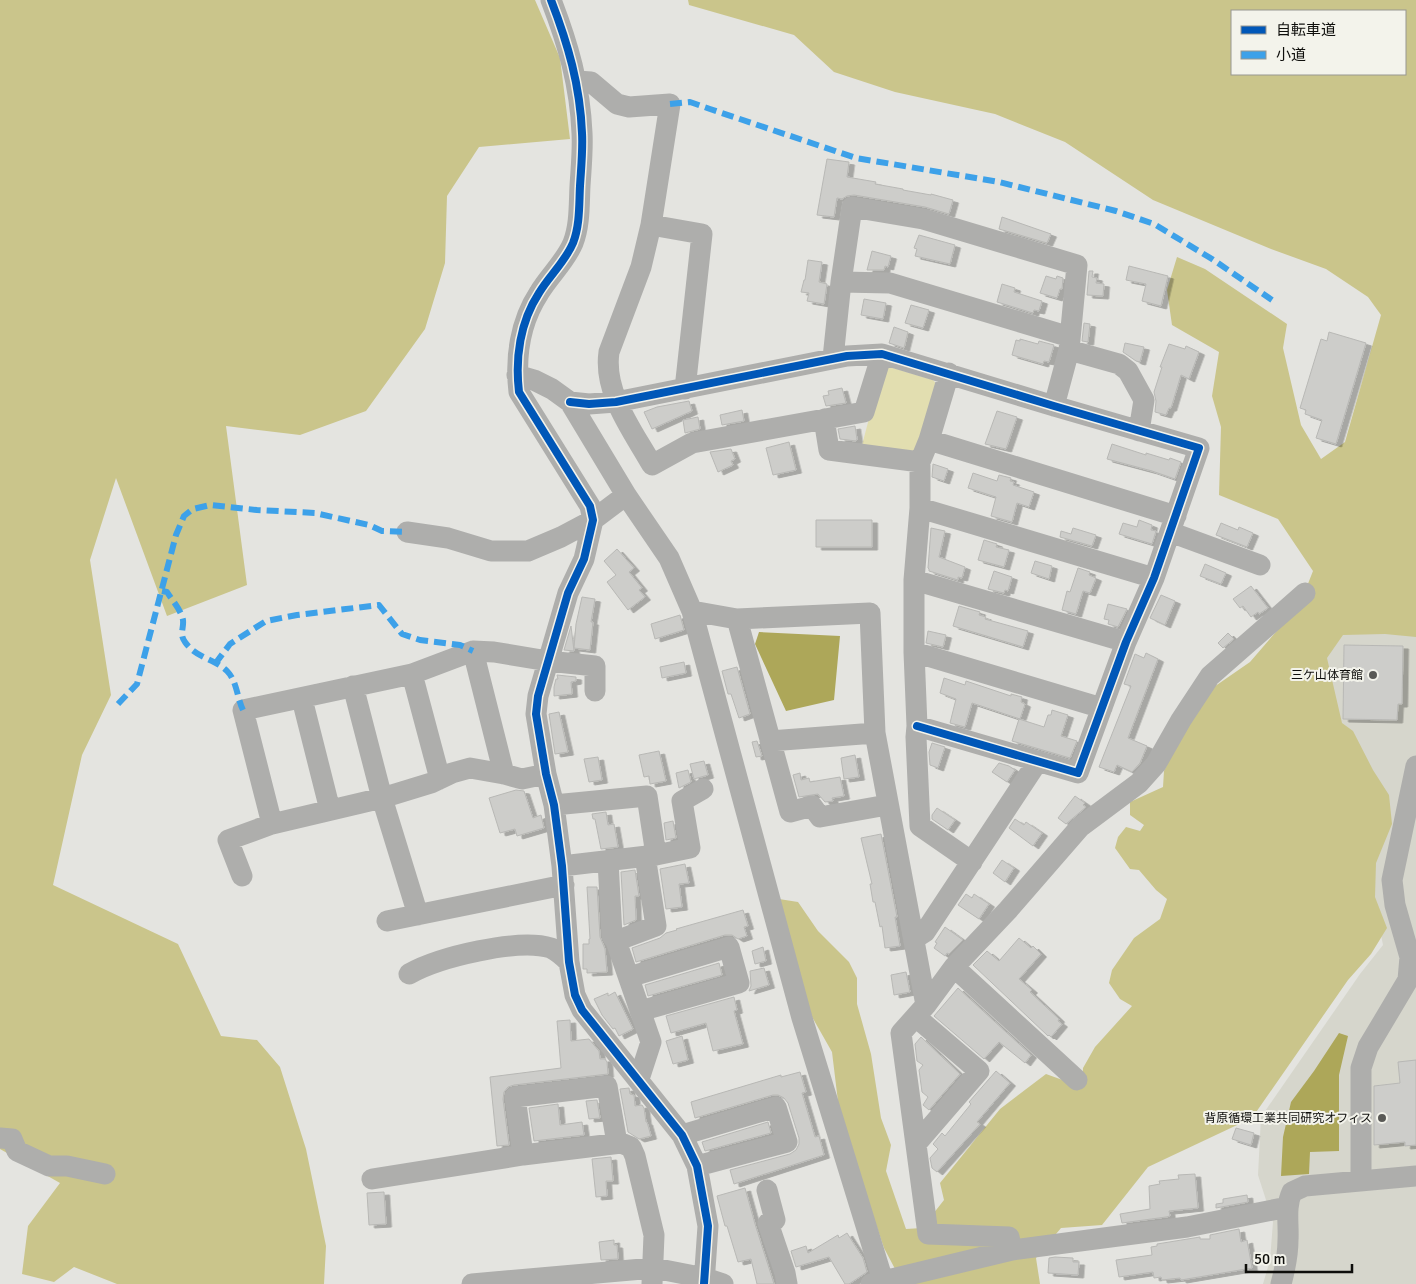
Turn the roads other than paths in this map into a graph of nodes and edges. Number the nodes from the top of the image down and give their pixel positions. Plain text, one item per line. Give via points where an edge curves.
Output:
1 (551, 0) edge
2 (577, 81) junction
3 (650, 225) junction
4 (841, 282) junction
5 (1070, 344) junction
6 (882, 354) junction
7 (833, 358) junction
8 (949, 374) junction
9 (517, 375) junction
10 (685, 389) junction
11 (570, 402) junction
12 (616, 402) junction
13 (1054, 406) junction
14 (824, 419) junction
15 (1139, 431) junction
16 (929, 440) junction
17 (920, 462) junction
18 (626, 495) junction
19 (920, 508) junction
20 (592, 520) junction
21 (1173, 524) junction
22 (407, 532) dead end
23 (1260, 565) dead end
24 (1154, 578) junction
25 (914, 580) junction
26 (1305, 593) dead end
27 (692, 611) junction
28 (737, 619) junction
29 (1126, 642) junction
30 (473, 651) junction
31 (914, 652) junction
32 (548, 661) junction
33 (412, 674) junction
34 (354, 686) junction
35 (595, 691) dead end
36 (302, 698) junction
37 (1102, 708) junction
38 (917, 726) junction
39 (875, 733) junction
40 (770, 741) junction
41 (1038, 761) junction
42 (1416, 766) edge
43 (504, 774) junction
44 (546, 774) junction
45 (440, 779) junction
46 (703, 789) dead end
47 (382, 798) junction
48 (554, 805) junction
49 (887, 805) junction
50 (330, 810) junction
51 (272, 824) junction
52 (1407, 848) edge
53 (651, 855) junction
54 (608, 861) junction
55 (972, 862) junction
56 (242, 876) dead end
57 (563, 876) junction
58 (418, 915) junction
59 (387, 921) dead end
60 (914, 939) junction
61 (616, 941) junction
62 (569, 962) junction
63 (954, 967) junction
64 (409, 974) dead end
65 (629, 977) junction
66 (640, 1011) junction
67 (921, 1011) junction
68 (639, 1080) junction
69 (1077, 1080) dead end
70 (682, 1135) junction
71 (0, 1138) edge
72 (617, 1143) junction
73 (916, 1144) junction
74 (523, 1155) junction
75 (697, 1166) junction
76 (106, 1174) dead end
77 (1416, 1176) edge
78 (372, 1179) dead end
79 (1361, 1181) junction
80 (766, 1190) dead end
81 (1288, 1207) junction
82 (1012, 1250) junction
83 (653, 1276) edge
84 (711, 1282) edge
85 (481, 1283) edge
86 (879, 1283) edge
87 (787, 1284) edge
88 (1282, 1284) edge

1 - 2 street
2 - 3 street via 591,82 617,104 630,107 670,104
2 - 9 street via 583,134 577,228 568,254 526,317
3 - 10 street via 702,234
3 - 12 street via 642,267 609,352 607,366
4 - 5 street via 890,283
4 - 5 street via 852,207 923,219 1077,265
4 - 7 street
5 - 13 street
5 - 15 street via 1119,364 1128,371 1144,400
6 - 7 street
6 - 8 street
6 - 14 street via 864,412
7 - 10 street
8 - 13 street
8 - 16 street
9 - 11 street via 552,389
9 - 20 street via 519,392 590,506
10 - 12 street
11 - 12 street
11 - 18 street
12 - 14 street via 652,465 692,442
13 - 15 street
14 - 17 street via 829,450
15 - 21 street via 1199,448
16 - 17 street
16 - 21 street
17 - 19 street
18 - 20 street
18 - 27 street via 669,558
19 - 24 street
19 - 25 street
20 - 22 street via 528,550 491,551 448,538
20 - 32 street via 584,560 568,593
21 - 23 street
21 - 24 street
24 - 29 street
25 - 29 street
25 - 31 street
26 - 63 street via 1210,676 1145,777 1080,826
27 - 28 street
27 - 86 street via 802,1018
28 - 39 street via 870,613
28 - 40 street
29 - 37 street
30 - 32 street
30 - 33 street
30 - 43 street
31 - 37 street
31 - 38 street
32 - 35 street via 595,666
32 - 44 street via 536,714
33 - 34 street
33 - 45 street
34 - 36 street
34 - 47 street
36 - 50 street
36 - 51 street via 243,710
37 - 41 street via 1078,773
38 - 41 street
38 - 55 street via 920,826
39 - 40 street
39 - 49 street
40 - 49 street via 790,812 812,806 820,817
41 - 55 street
42 - 52 street
43 - 44 street via 522,780
43 - 45 street via 470,768
44 - 48 street
45 - 47 street
46 - 53 street via 682,801 690,848
47 - 50 street
47 - 58 street
48 - 53 street via 646,796
48 - 57 street
49 - 60 street
50 - 51 street
51 - 56 street via 228,840
52 - 79 street via 1392,880 1395,905 1410,957 1408,980 1368,1047 1361,1068
53 - 54 street
53 - 61 street via 656,926
54 - 57 street
54 - 61 street via 612,936
55 - 60 street via 925,932
57 - 58 street
57 - 62 street
58 - 59 street
60 - 67 street
61 - 65 street
62 - 64 street via 552,949 532,945 451,956
62 - 68 street via 575,995 582,1010
63 - 67 street
63 - 69 street
65 - 66 street
65 - 66 street via 729,947 739,983
66 - 68 street via 651,1042
67 - 73 street via 901,1033
67 - 73 street via 979,1072
68 - 70 street
70 - 75 street
70 - 75 street via 776,1106 787,1142
71 - 76 street via 12,1139 17,1150 50,1166
72 - 74 street
72 - 74 street via 607,1086 515,1097
72 - 83 street via 631,1146 635,1156 654,1235
73 - 82 street via 928,1234 1009,1238
74 - 78 street
75 - 84 street via 708,1226
77 - 79 street
79 - 81 street via 1298,1188 1292,1192
80 - 87 street via 775,1220 768,1223
81 - 82 street via 1187,1226
81 - 88 street via 1288,1242
82 - 86 street
83 - 84 street
83 - 85 street

